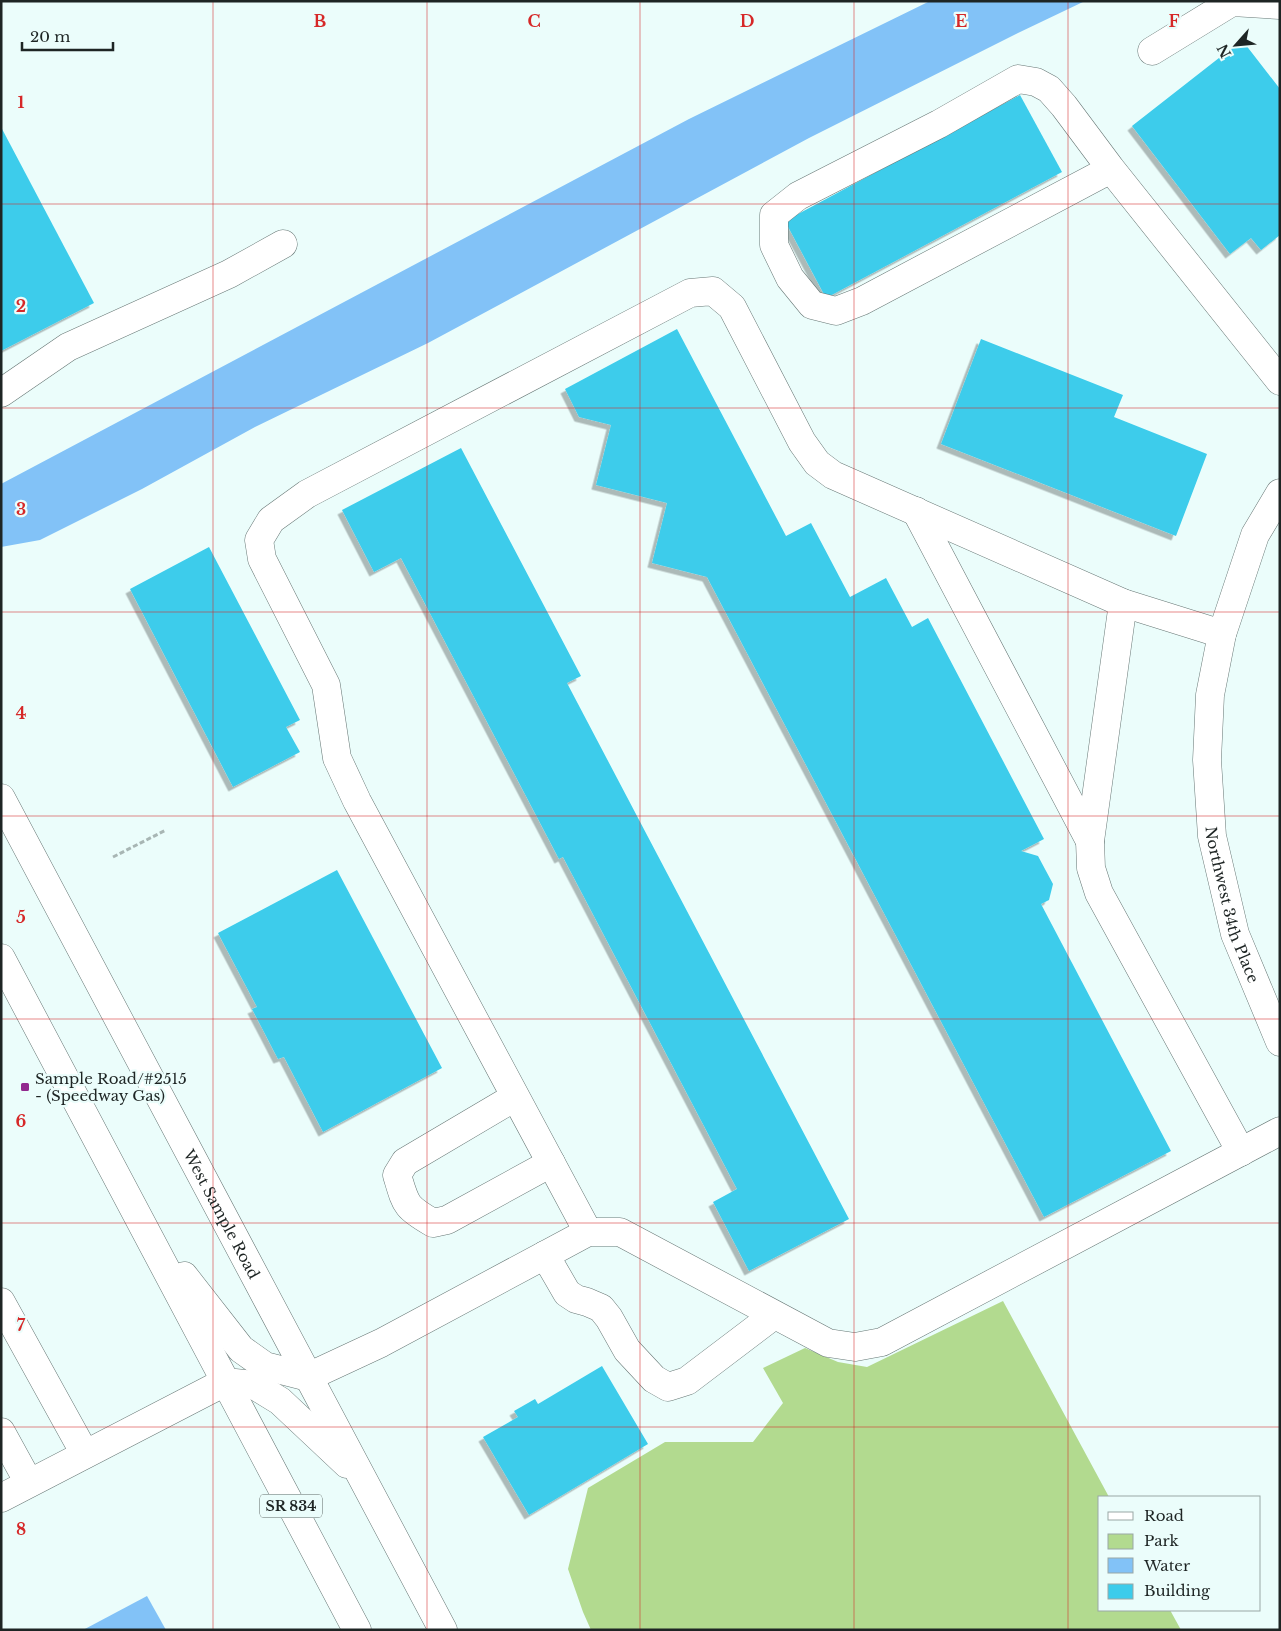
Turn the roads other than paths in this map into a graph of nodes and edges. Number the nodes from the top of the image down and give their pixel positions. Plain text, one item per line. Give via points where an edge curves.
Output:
1 (1280, 5) edge
2 (1152, 52) dead end
3 (1111, 170) junction
4 (284, 244) dead end
5 (1280, 382) edge
6 (1, 392) edge
7 (1280, 493) edge
8 (916, 511) junction
9 (1123, 603) junction
10 (1222, 634) junction
11 (1, 798) edge
12 (1090, 841) junction
13 (1, 958) edge
14 (1280, 1042) edge
15 (515, 1097) junction
16 (1280, 1132) edge
17 (1241, 1152) junction
18 (551, 1163) junction
19 (142, 1222) junction
20 (588, 1232) junction
21 (545, 1255) junction
22 (1, 1302) edge
23 (774, 1315) junction
24 (308, 1377) junction
25 (225, 1382) junction
26 (1, 1432) edge
27 (85, 1454) junction
28 (362, 1478) junction
29 (29, 1483) junction
30 (1, 1498) edge
31 (357, 1630) edge
32 (443, 1630) edge

1 - 2 main road via 1232,2
3 - 3 main road via 862,301 836,311 812,305 790,278 774,245 774,215 798,196 939,124 1018,79 1036,82 1049,89
3 - 5 main road
4 - 6 main road via 229,274 68,347
7 - 10 main road, Northwest 34th Place via 1255,535
8 - 9 main road
8 - 12 main road
8 - 15 main road via 833,475 817,463 802,442 732,308 713,290 690,293 307,494 271,520 259,540 262,560 326,685 337,758
9 - 10 main road
9 - 12 main road
10 - 14 main road, Northwest 34th Place via 1210,695 1207,760 1212,836 1235,934
11 - 24 main road, West Sample Road
12 - 17 main road via 1092,868 1099,892
13 - 19 main road, SR 834
15 - 18 main road
15 - 18 main road via 406,1162 397,1175 405,1202 433,1223 447,1220
16 - 17 main road
17 - 23 main road via 882,1342 855,1347 828,1343
18 - 20 main road
19 - 24 main road via 241,1349 265,1366
19 - 25 main road, SR 834
20 - 21 main road
20 - 23 main road via 620,1232
21 - 23 main road via 567,1293 601,1308 628,1350 654,1379 668,1387 687,1381
21 - 24 main road via 381,1343
22 - 27 main road
24 - 28 main road, West Sample Road
25 - 27 main road
25 - 28 main road via 254,1385 280,1401
25 - 31 main road, SR 834
26 - 29 main road
27 - 29 main road
28 - 32 main road, West Sample Road
29 - 30 main road

